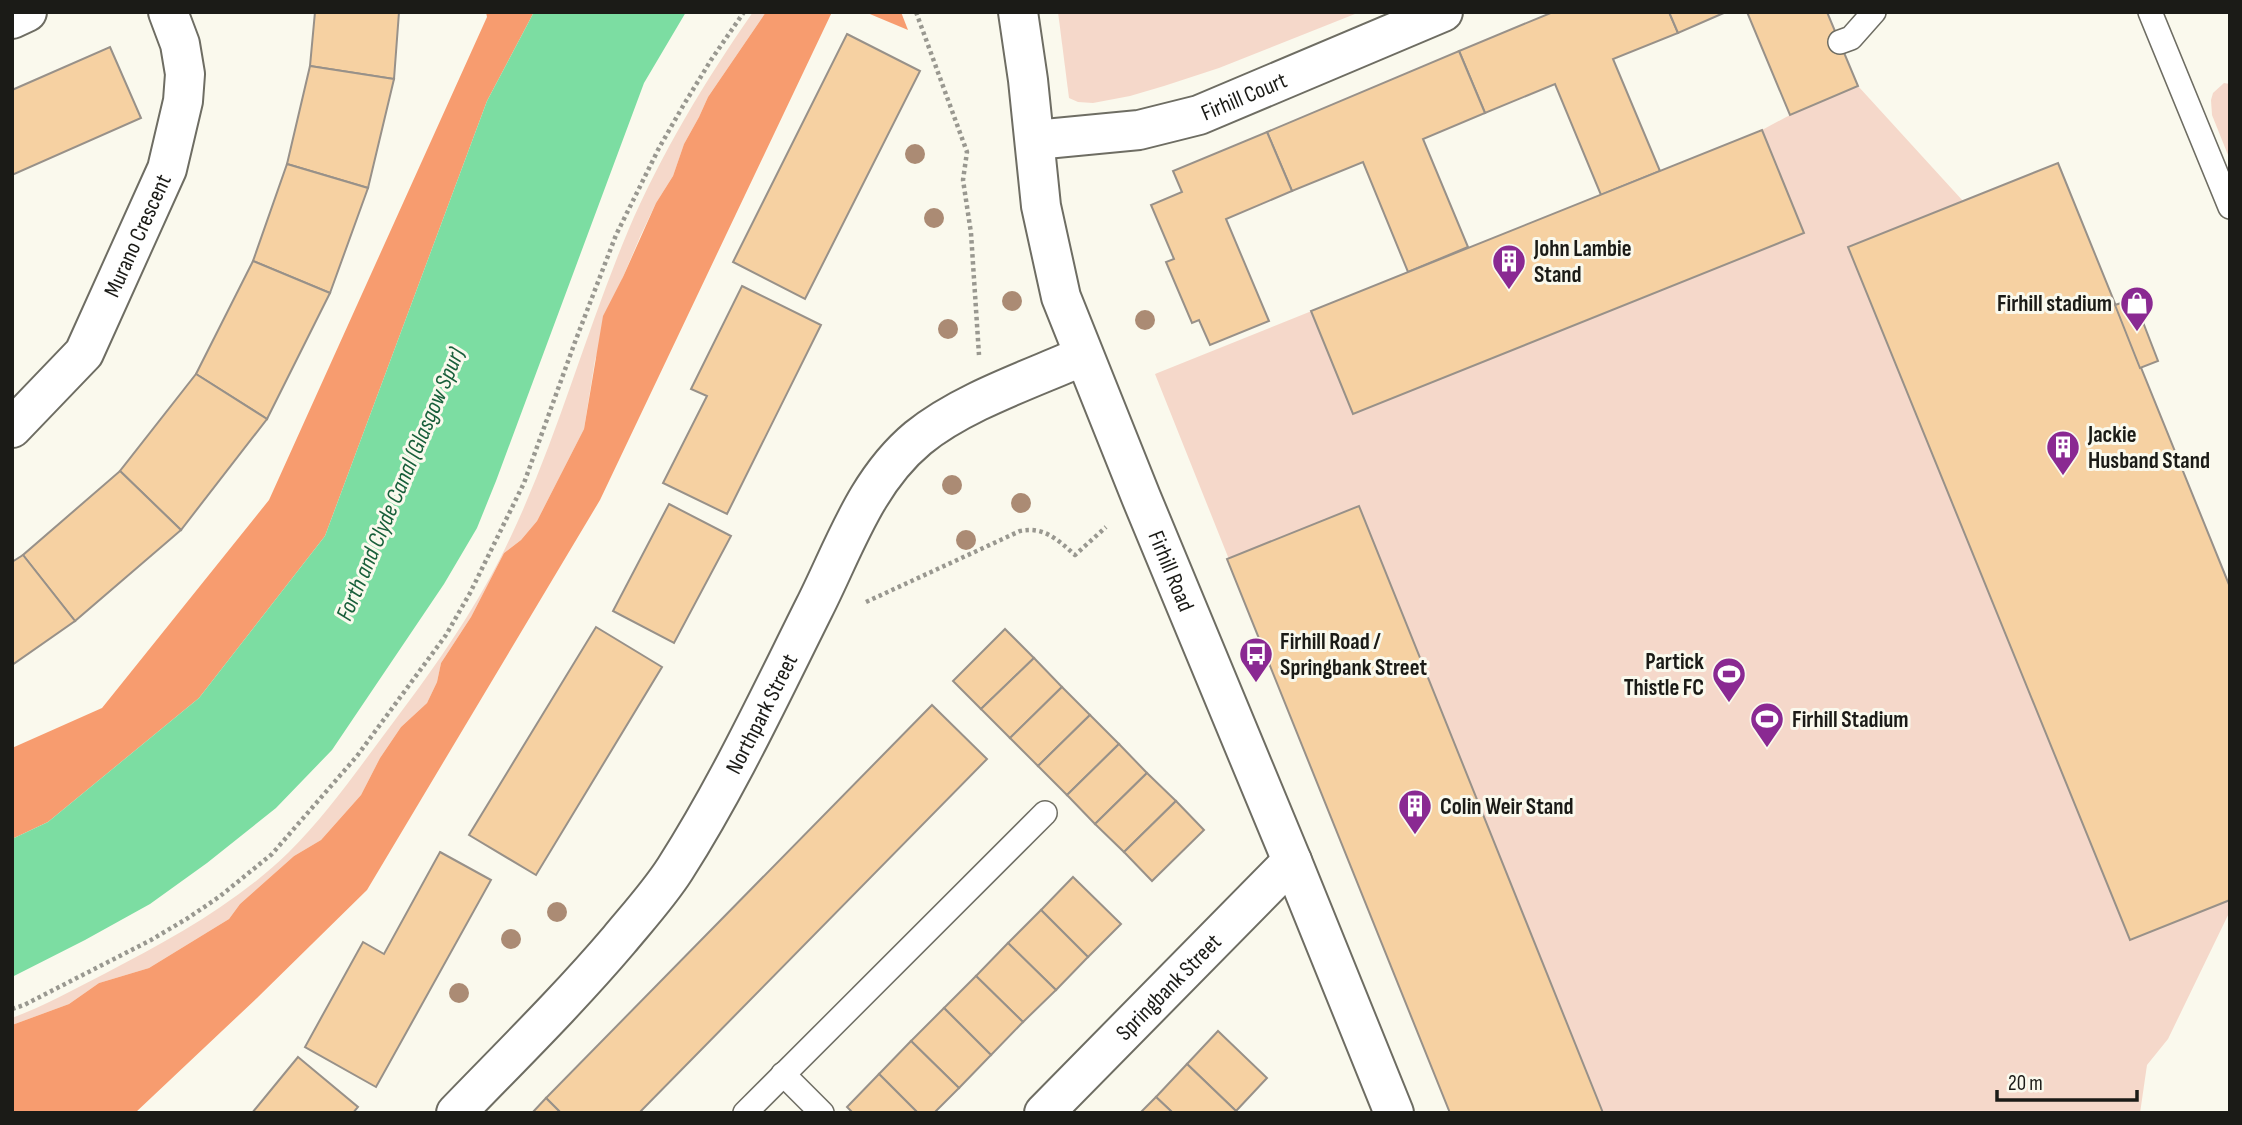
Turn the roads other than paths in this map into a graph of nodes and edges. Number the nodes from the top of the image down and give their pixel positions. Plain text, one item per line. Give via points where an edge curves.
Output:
1 (27, 12) edge
2 (168, 12) edge
3 (1018, 12) edge
4 (1443, 12) edge
5 (1874, 12) edge
6 (2150, 12) edge
7 (12, 19) edge
8 (1840, 42) dead end
9 (1035, 140) junction
10 (2230, 207) edge
11 (1083, 356) junction
12 (12, 428) edge
13 (1045, 813) dead end
14 (1293, 861) junction
15 (783, 1074) junction
16 (456, 1113) edge
17 (745, 1113) edge
18 (822, 1113) edge
19 (1044, 1113) edge
20 (1394, 1113) edge

1 - 7 street
2 - 12 street, Murano Crescent via 185,74 167,169 84,353
3 - 9 street, Firhill Road
4 - 9 street, Firhill Court via 1199,115 1139,130
5 - 8 lane via 1851,38
6 - 10 lane
9 - 11 street, Firhill Road via 1045,233 1061,297
11 - 14 street, Firhill Road
11 - 16 street, Northpark Street via 934,427 886,471 858,516 749,738 674,871 583,981
13 - 15 lane
14 - 19 street, Springbank Street
14 - 20 street, Firhill Road
15 - 17 lane
15 - 18 lane

